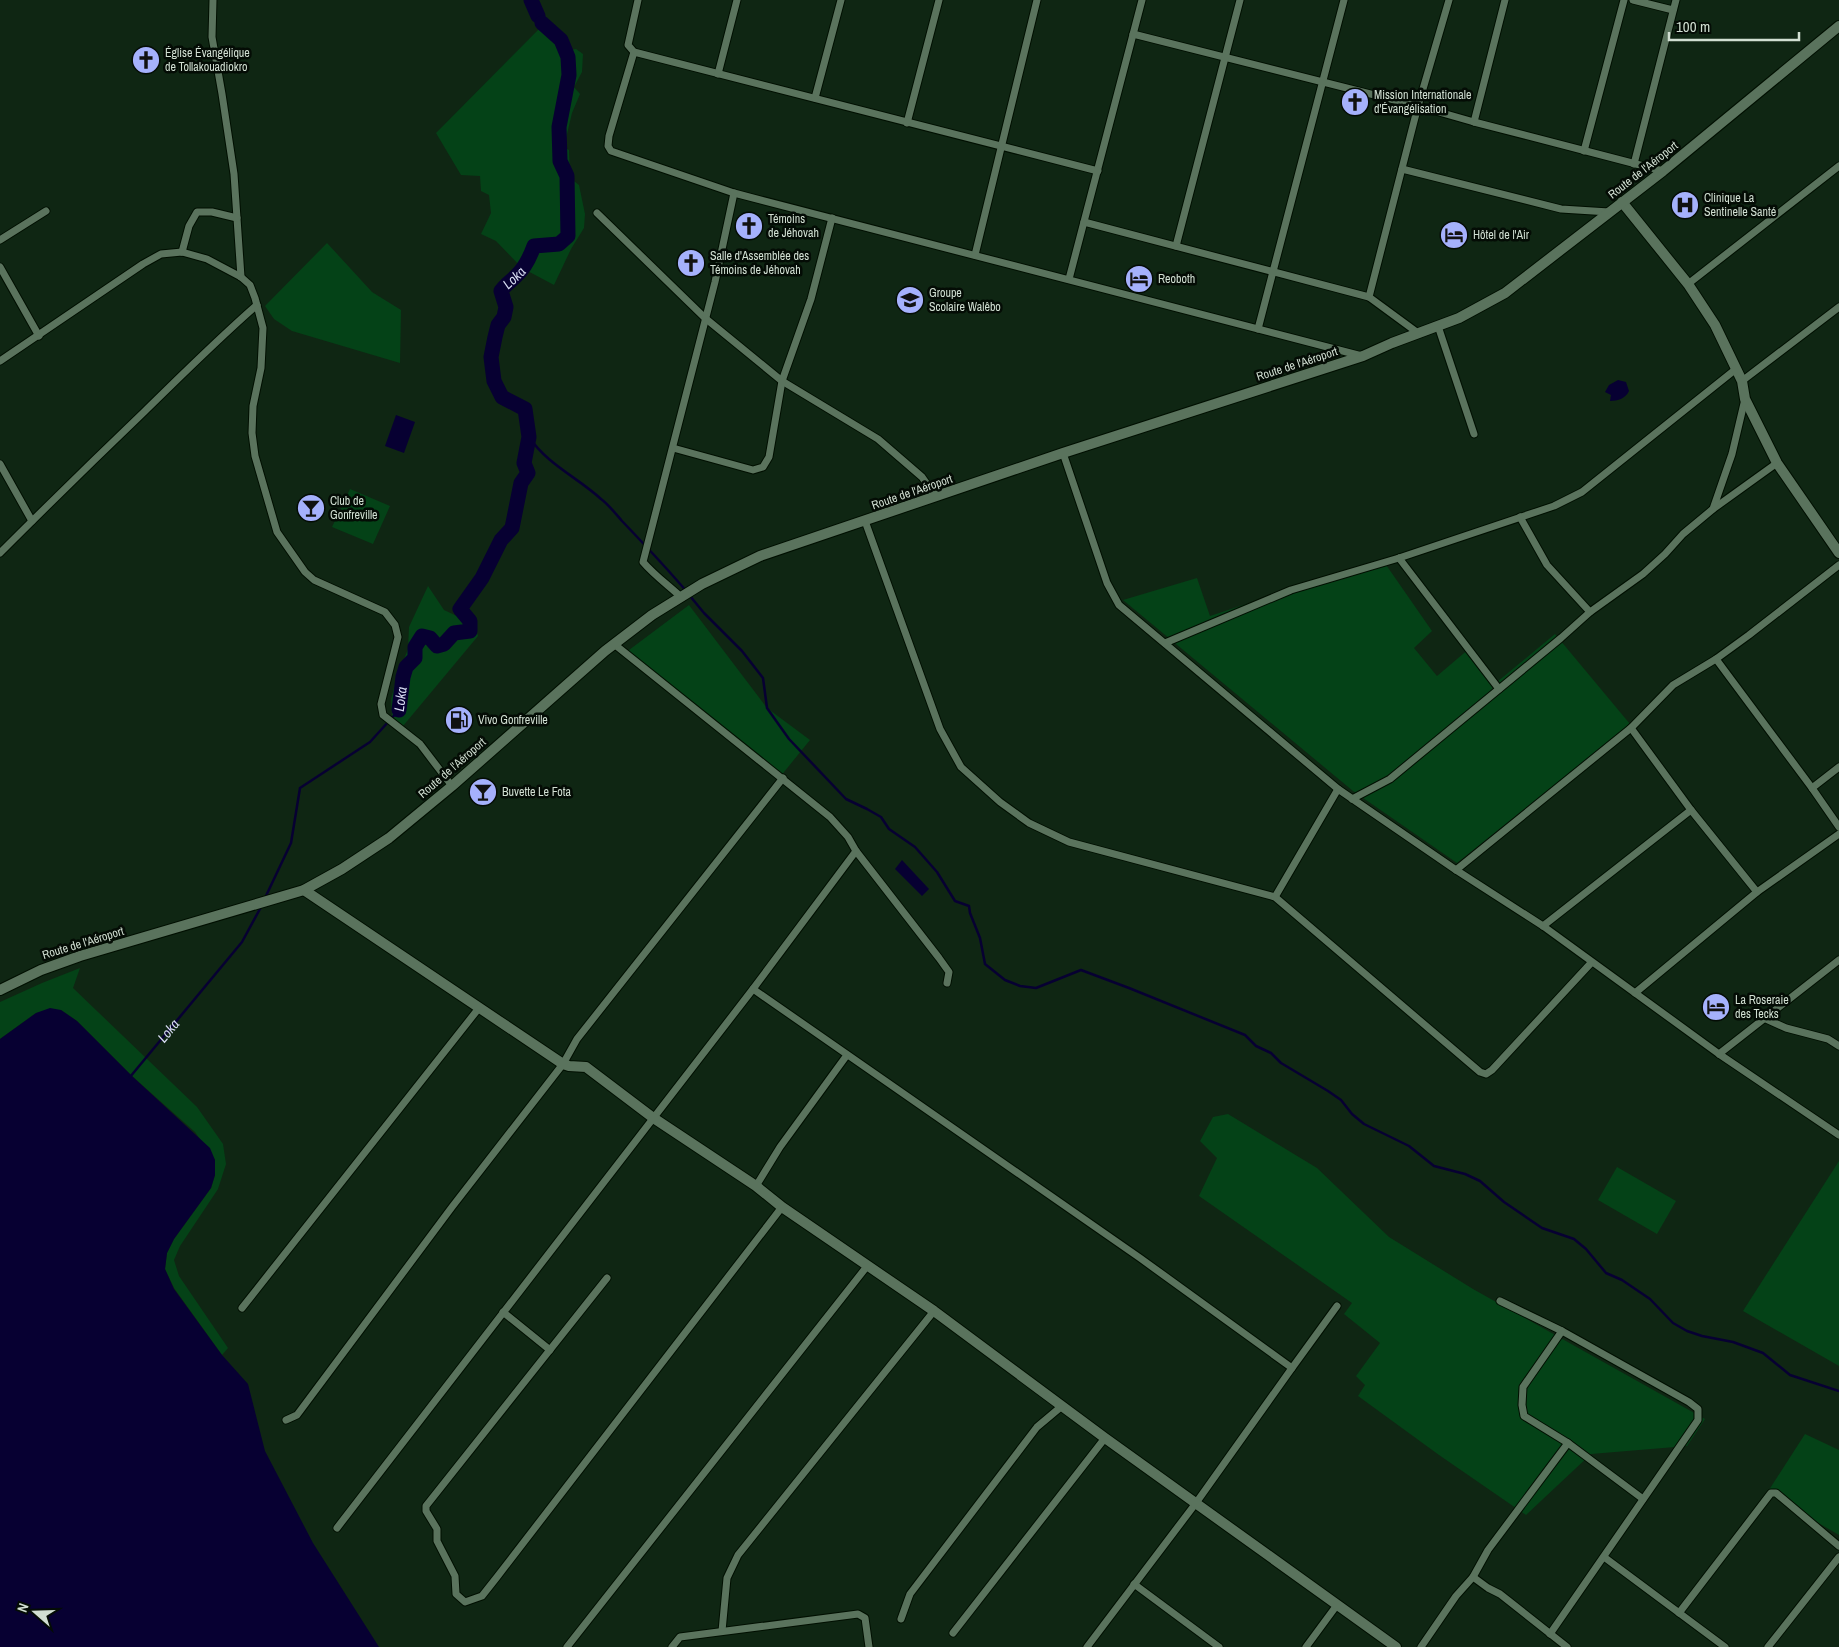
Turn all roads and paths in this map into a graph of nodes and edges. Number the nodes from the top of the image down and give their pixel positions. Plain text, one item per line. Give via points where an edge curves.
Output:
1 (213, 0) edge
2 (638, 0) edge
3 (737, 0) edge
4 (841, 0) edge
5 (939, 0) edge
6 (1037, 0) edge
7 (1142, 0) edge
8 (1238, 0) edge
9 (1344, 0) edge
10 (1449, 0) edge
11 (1506, 0) edge
12 (1624, 0) edge
13 (1633, 0) edge
14 (1676, 0) edge
15 (1674, 10) junction
16 (1839, 26) edge
17 (1133, 34) junction
18 (634, 52) junction
19 (1224, 58) junction
20 (718, 74) junction
21 (1322, 83) junction
22 (815, 98) junction
23 (1418, 106) junction
24 (907, 122) junction
25 (1474, 122) junction
26 (1003, 146) junction
27 (1584, 151) junction
28 (1634, 164) junction
29 (1839, 166) edge
30 (1402, 169) junction
31 (1098, 171) junction
32 (1663, 171) junction
33 (734, 193) junction
34 (1622, 202) junction
35 (46, 211) dead end
36 (597, 212) dead end
37 (1609, 212) junction
38 (237, 218) junction
39 (832, 218) junction
40 (1084, 222) junction
41 (0, 240) edge
42 (1176, 246) junction
43 (182, 252) junction
44 (976, 255) junction
45 (0, 267) edge
46 (1273, 272) junction
47 (241, 277) junction
48 (1069, 279) junction
49 (1688, 284) junction
50 (1369, 297) junction
51 (257, 306) junction
52 (1839, 307) edge
53 (706, 318) junction
54 (1438, 326) junction
55 (1258, 328) junction
56 (1418, 333) junction
57 (39, 336) junction
58 (1364, 356) junction
59 (0, 361) edge
60 (1736, 369) junction
61 (782, 381) junction
62 (1742, 381) junction
63 (1745, 399) junction
64 (1474, 434) dead end
65 (673, 448) junction
66 (1063, 453) junction
67 (1777, 463) junction
68 (1, 466) edge
69 (936, 497) junction
70 (1713, 509) junction
71 (1520, 517) junction
72 (32, 521) junction
73 (865, 521) junction
74 (1839, 553) edge
75 (0, 554) edge
76 (1398, 558) junction
77 (1839, 565) edge
78 (681, 597) junction
79 (1590, 612) junction
80 (1165, 643) junction
81 (614, 644) junction
82 (1716, 659) junction
83 (1499, 689) junction
84 (1631, 728) junction
85 (1839, 767) edge
86 (783, 778) junction
87 (452, 786) junction
88 (1812, 788) junction
89 (1338, 789) junction
90 (1352, 799) junction
91 (1690, 810) junction
92 (1839, 827) edge
93 (1839, 834) edge
94 (856, 851) junction
95 (1456, 870) junction
96 (304, 890) junction
97 (1757, 892) junction
98 (1275, 897) junction
99 (1542, 926) junction
100 (1839, 960) edge
101 (1591, 963) junction
102 (947, 983) dead end
103 (752, 989) junction
104 (0, 990) edge
105 (1635, 993) junction
106 (479, 1008) junction
107 (1766, 1019) junction
108 (1839, 1046) edge
109 (1719, 1054) junction
110 (848, 1055) junction
111 (563, 1064) junction
112 (652, 1117) junction
113 (1839, 1135) edge
114 (756, 1186) junction
115 (782, 1207) junction
116 (868, 1265) junction
117 (607, 1278) dead end
118 (1500, 1301) dead end
119 (1337, 1306) dead end
120 (242, 1308) dead end
121 (934, 1311) junction
122 (502, 1312) junction
123 (1562, 1331) junction
124 (550, 1350) junction
125 (1292, 1368) junction
126 (1062, 1406) junction
127 (286, 1420) dead end
128 (1105, 1438) junction
129 (1568, 1444) junction
130 (1643, 1499) junction
131 (1196, 1502) junction
132 (337, 1528) dead end
133 (1839, 1546) edge
134 (1604, 1556) junction
135 (1839, 1558) edge
136 (1473, 1577) junction
137 (1134, 1584) junction
138 (1337, 1605) junction
139 (1679, 1613) junction
140 (901, 1619) dead end
141 (722, 1632) junction
142 (953, 1633) dead end
143 (1550, 1634) junction
144 (567, 1647) edge
145 (672, 1647) edge
146 (869, 1647) edge
147 (1087, 1647) edge
148 (1219, 1647) edge
149 (1306, 1647) edge
150 (1396, 1647) edge
151 (1421, 1647) edge
152 (1567, 1647) edge
153 (1725, 1647) edge
154 (1768, 1647) edge

1 - 38 street via 212,37 234,174
2 - 18 street via 628,45
3 - 20 street
4 - 22 street
5 - 24 street
6 - 26 street
7 - 17 street
8 - 19 street
9 - 21 street
10 - 23 street
11 - 25 street
12 - 27 street
13 - 15 street
14 - 15 street
15 - 28 street
16 - 32 main road, Route de l'Aéroport
17 - 19 street
17 - 31 street
18 - 20 street
18 - 33 street via 608,146 611,151
19 - 21 street
19 - 42 street
20 - 22 street
21 - 23 street
21 - 46 street
22 - 24 street
23 - 25 street
23 - 30 street
24 - 26 street
25 - 27 street
26 - 31 street
26 - 44 street
27 - 28 street
28 - 32 street
29 - 49 street
30 - 37 street via 1561,208
30 - 50 street
31 - 40 street
32 - 34 main road, Route de l'Aéroport
33 - 39 street
33 - 53 street
34 - 37 main road, Route de l'Aéroport
34 - 49 main road
35 - 41 street
36 - 53 street
37 - 54 main road, Route de l'Aéroport via 1505,293
38 - 43 street via 197,212 186,233
38 - 47 street
39 - 44 street
39 - 61 street via 811,300
40 - 42 street
40 - 48 street
42 - 46 street
43 - 47 street via 207,259
43 - 57 street via 161,254 143,264
44 - 48 street
45 - 57 street
46 - 50 street
46 - 55 street
47 - 51 street via 250,285
48 - 55 street
49 - 60 main road via 1715,326
50 - 56 street
51 - 72 street via 220,337
51 - 87 street via 263,328 252,433 261,480 277,532 314,580 385,612 395,625 398,637 381,704 383,715 420,744
52 - 62 street
53 - 61 street
53 - 65 street
54 - 56 main road, Route de l'Aéroport
54 - 64 street
55 - 58 street
56 - 58 main road, Route de l'Aéroport
57 - 59 street
58 - 66 main road, Route de l'Aéroport
60 - 62 main road
60 - 71 street via 1582,492 1554,506
61 - 65 street via 764,467 753,470
61 - 69 street via 878,439 922,478
62 - 63 main road
63 - 67 main road
63 - 70 street via 1732,454
65 - 78 street via 643,562
66 - 69 main road, Route de l'Aéroport
66 - 80 street via 1107,583 1118,605
67 - 70 street
67 - 74 main road
68 - 72 street
69 - 73 main road, Route de l'Aéroport
70 - 79 street via 1642,574
71 - 76 street
71 - 79 street via 1547,565
72 - 75 street
73 - 78 main road, Route de l'Aéroport via 760,556
73 - 98 street via 940,729 962,766 1000,802 1029,823 1069,842
76 - 80 street via 1290,590
76 - 83 street
77 - 82 street
78 - 81 main road, Route de l'Aéroport
79 - 83 street
80 - 89 street
81 - 86 street
81 - 87 main road, Route de l'Aéroport
82 - 84 street via 1673,685
82 - 88 street
83 - 90 street via 1390,779
84 - 91 street
84 - 95 street
85 - 88 street
86 - 94 street via 830,817
86 - 111 street via 576,1039
87 - 96 main road, Route de l'Aéroport via 390,838
88 - 92 street
89 - 90 street
89 - 98 street
90 - 95 street
91 - 97 street
91 - 99 street
93 - 97 street
94 - 102 street via 939,958 948,972
94 - 103 street
95 - 99 street
96 - 104 main road, Route de l'Aéroport via 80,956 40,970
96 - 106 main road
97 - 105 street
98 - 101 street via 1486,1074
99 - 101 street
100 - 107 street
101 - 105 street
103 - 110 street
103 - 112 street
105 - 109 street
106 - 111 main road
106 - 120 street
107 - 108 street via 1828,1039
107 - 109 street
109 - 113 street
110 - 114 street via 780,1147
110 - 125 street
111 - 112 main road via 586,1067
111 - 127 street via 296,1416
112 - 114 main road
112 - 122 street
114 - 115 main road
115 - 116 main road
115 - 124 street via 497,1578 482,1596 465,1602 456,1594 455,1576 437,1541 438,1529 426,1506
116 - 121 main road
116 - 144 street
117 - 124 street
118 - 123 street
119 - 125 street
121 - 126 main road
121 - 141 street via 738,1555 727,1578
122 - 124 street
122 - 132 street
123 - 129 street via 1523,1387 1522,1405 1524,1416
123 - 130 street via 1698,1409 1698,1420
125 - 131 street
126 - 128 main road
126 - 140 street via 1037,1427 910,1594
128 - 131 main road
128 - 142 street
129 - 130 street
129 - 136 street via 1488,1550
130 - 134 street
131 - 137 street
131 - 138 main road
133 - 139 street via 1772,1492
134 - 139 street
134 - 143 street
135 - 154 street
136 - 143 street
136 - 151 street
137 - 147 street
137 - 148 street
138 - 149 street
138 - 150 main road
139 - 153 street
141 - 145 street via 680,1637
141 - 146 street via 858,1614 865,1618
143 - 152 street

